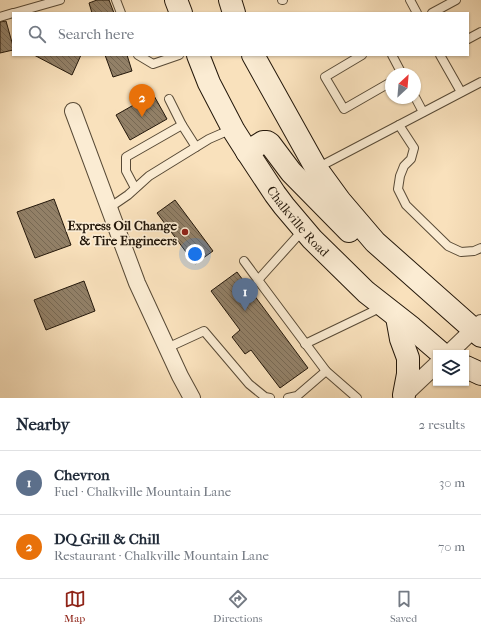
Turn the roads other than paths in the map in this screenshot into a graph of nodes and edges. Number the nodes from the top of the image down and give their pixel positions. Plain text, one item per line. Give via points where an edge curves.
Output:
1 (60, 0) edge
2 (116, 0) edge
3 (176, 0) edge
4 (230, 0) edge
5 (410, 0) edge
6 (456, 0) edge
7 (38, 3) edge
8 (16, 12) edge
9 (121, 12) edge
10 (181, 12) edge
11 (234, 12) edge
12 (416, 12) edge
13 (434, 12) edge
14 (12, 14) edge
15 (0, 17) edge
16 (481, 32) edge
17 (469, 38) edge
18 (140, 56) edge
19 (176, 56) edge
20 (198, 56) edge
21 (254, 56) edge
22 (360, 56) edge
23 (393, 56) edge
24 (442, 56) edge
25 (399, 68) edge
26 (481, 82) edge
27 (385, 85) edge
28 (461, 92) junction
29 (169, 99) dead end
30 (419, 104) edge
31 (73, 111) dead end
32 (423, 112) junction
33 (182, 124) junction
34 (399, 125) junction
35 (233, 129) junction
36 (196, 147) junction
37 (247, 152) junction
38 (316, 168) junction
39 (135, 188) junction
40 (110, 208) junction
41 (303, 230) junction
42 (481, 248) edge
43 (390, 255) junction
44 (244, 261) dead end
45 (258, 280) junction
46 (391, 312) junction
47 (478, 330) edge
48 (305, 344) junction
49 (167, 348) junction
50 (438, 350) edge
51 (453, 350) edge
52 (433, 368) edge
53 (469, 368) edge
54 (326, 371) junction
55 (481, 374) edge
56 (403, 396) edge
57 (192, 398) edge
58 (270, 398) edge
59 (288, 398) edge
60 (357, 398) edge

1 - 7 lane
2 - 9 lane
3 - 10 main road
4 - 11 main road
5 - 12 lane
6 - 13 lane
7 - 8 lane
14 - 15 lane
16 - 17 lane
18 - 19 lane via 153,64
20 - 35 main road, Chalkville Road
21 - 38 main road
22 - 27 lane via 325,77 344,109
23 - 25 lane
24 - 28 lane
26 - 28 lane
28 - 32 lane
29 - 33 lane
30 - 32 lane
31 - 40 street
32 - 34 lane
33 - 36 lane
33 - 39 lane via 126,157 126,171
34 - 38 lane
34 - 42 lane via 414,148 412,159 404,166 400,176 398,189 406,205 448,246 461,252
35 - 36 lane
35 - 37 main road, Chalkville Road
36 - 39 lane via 149,176
37 - 41 main road, Chalkville Road
37 - 43 main road via 263,142 270,144 291,172 363,246
38 - 43 main road via 340,201 375,242
39 - 40 lane
40 - 49 street via 137,282
41 - 45 lane
41 - 46 main road, Chalkville Road via 366,292
43 - 47 main road
44 - 45 lane
45 - 48 lane
46 - 48 lane
46 - 50 main road, Chalkville Road
46 - 56 main road via 408,358 408,374
47 - 51 street
48 - 54 lane
49 - 57 street
49 - 58 lane via 204,331 249,384
52 - 56 street
53 - 55 main road
54 - 59 lane via 297,396
54 - 60 lane

